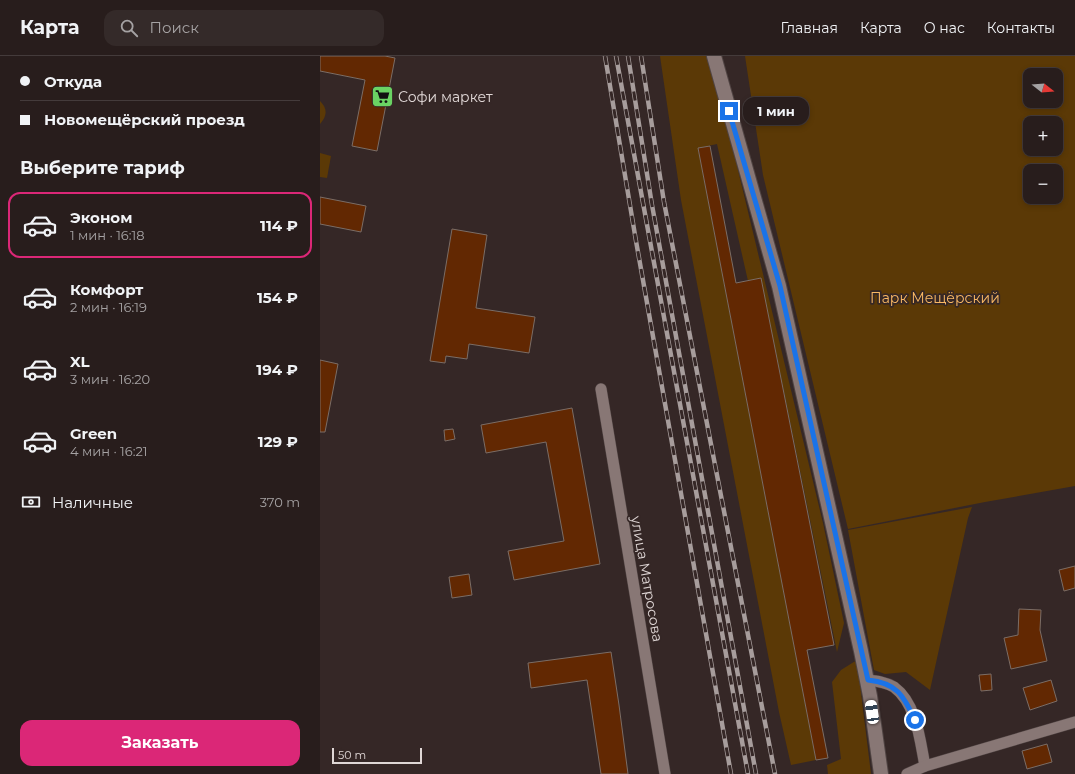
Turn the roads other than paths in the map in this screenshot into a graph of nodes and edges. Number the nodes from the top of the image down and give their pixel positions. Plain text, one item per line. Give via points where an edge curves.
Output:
1 (714, 56) edge
2 (601, 388) dead end
3 (868, 680) junction
4 (1075, 722) edge
5 (926, 766) junction
6 (665, 774) edge
7 (881, 774) edge
8 (907, 774) edge

1 - 3 street via 780,286
2 - 6 street, улица Матросова
3 - 5 street via 894,687 905,698 915,720
3 - 7 street
4 - 5 street
5 - 8 street

